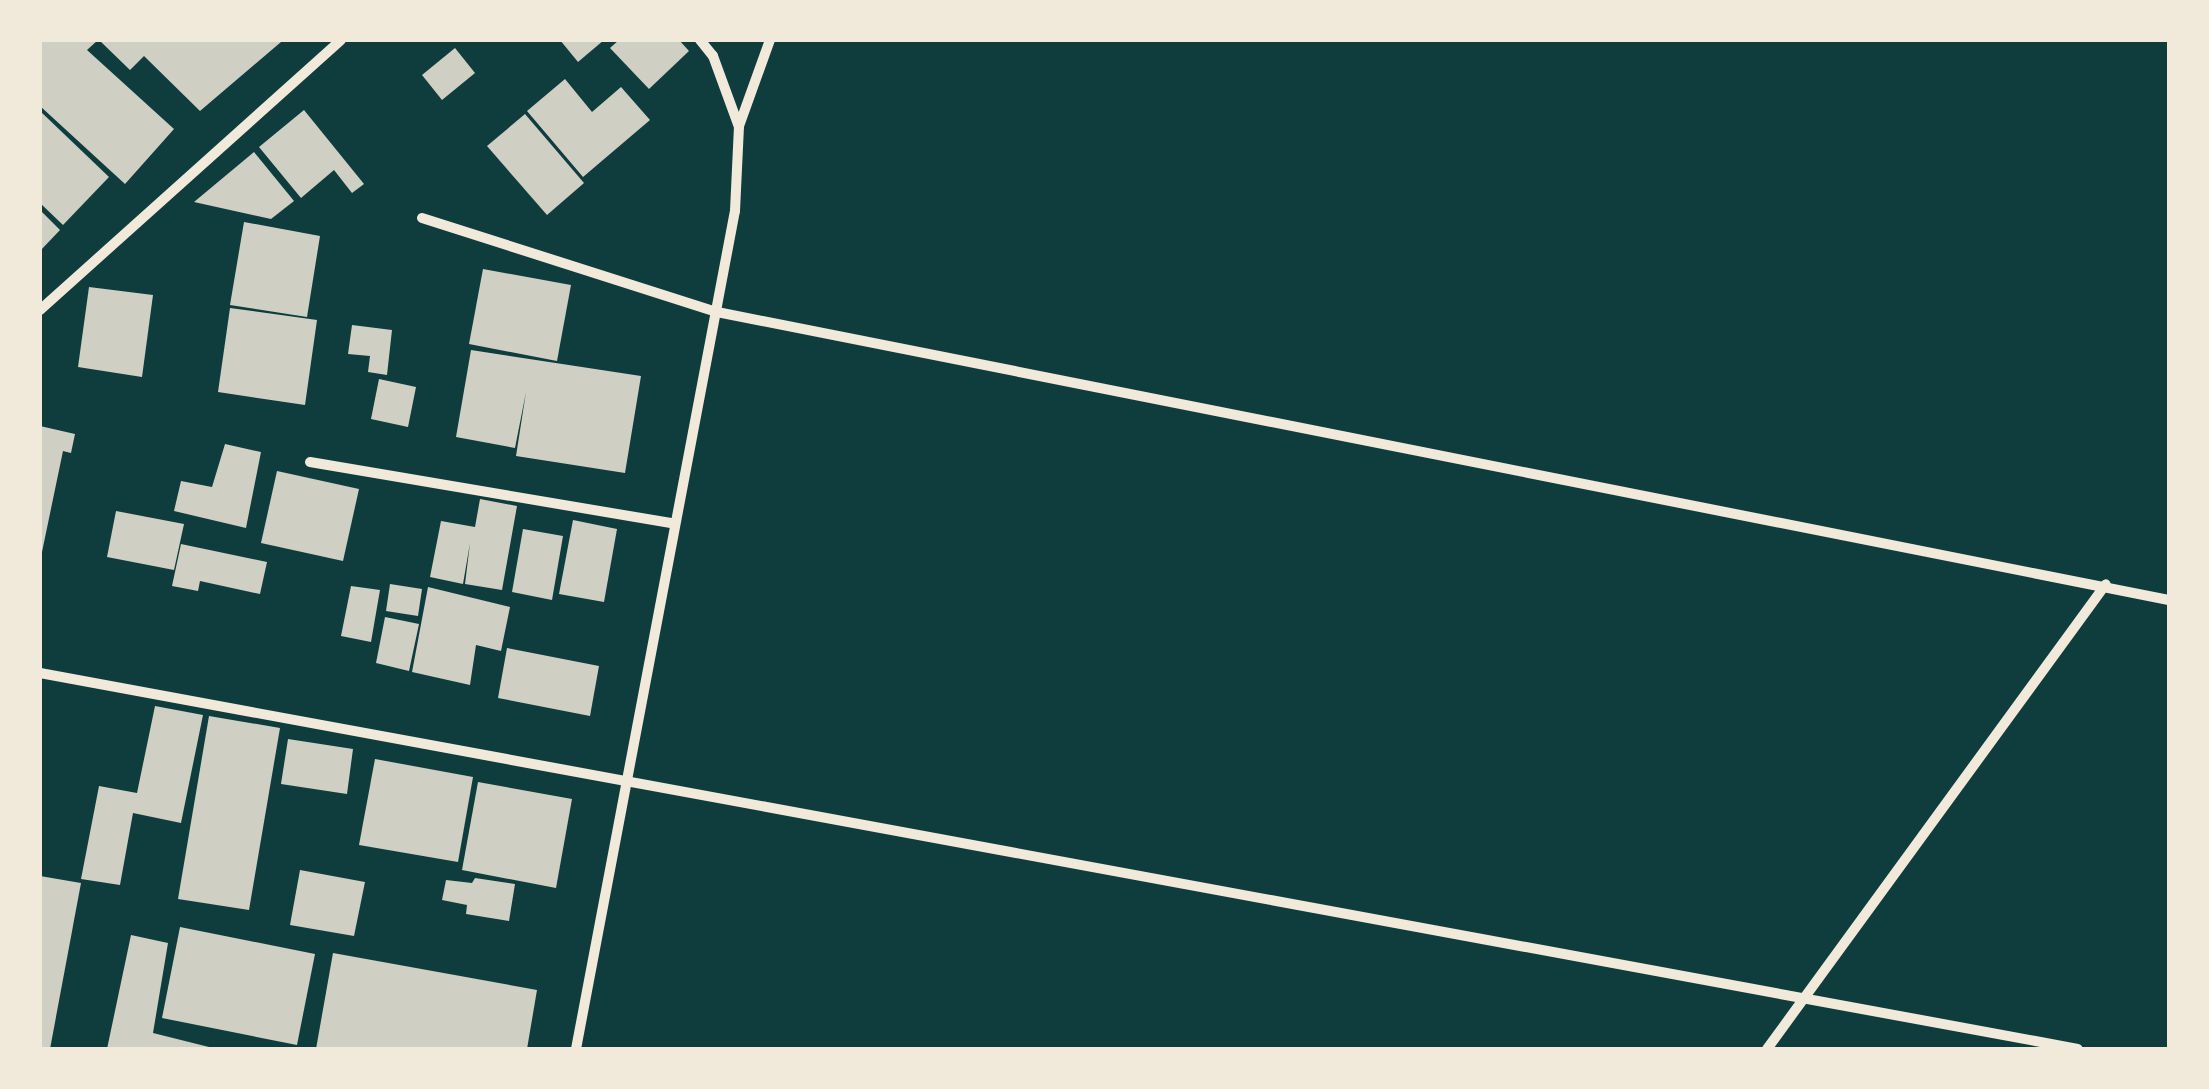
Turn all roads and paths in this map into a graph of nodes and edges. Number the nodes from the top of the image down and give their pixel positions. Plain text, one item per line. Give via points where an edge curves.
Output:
1 (341, 40) edge
2 (700, 40) edge
3 (770, 40) edge
4 (739, 127) junction
5 (422, 218) dead end
6 (40, 310) edge
7 (718, 312) junction
8 (310, 462) dead end
9 (671, 523) junction
10 (2106, 584) junction
11 (2169, 600) edge
12 (40, 673) edge
13 (622, 780) junction
14 (1800, 999) junction
15 (576, 1049) edge
16 (1767, 1049) edge
17 (2078, 1049) edge

1 - 6 street
2 - 4 street via 714,56
3 - 4 street
4 - 7 street
5 - 7 street
7 - 9 street
7 - 10 street
8 - 9 street
9 - 13 street
10 - 11 street
10 - 14 street
12 - 13 street
13 - 14 street
13 - 15 street
14 - 16 street
14 - 17 street

